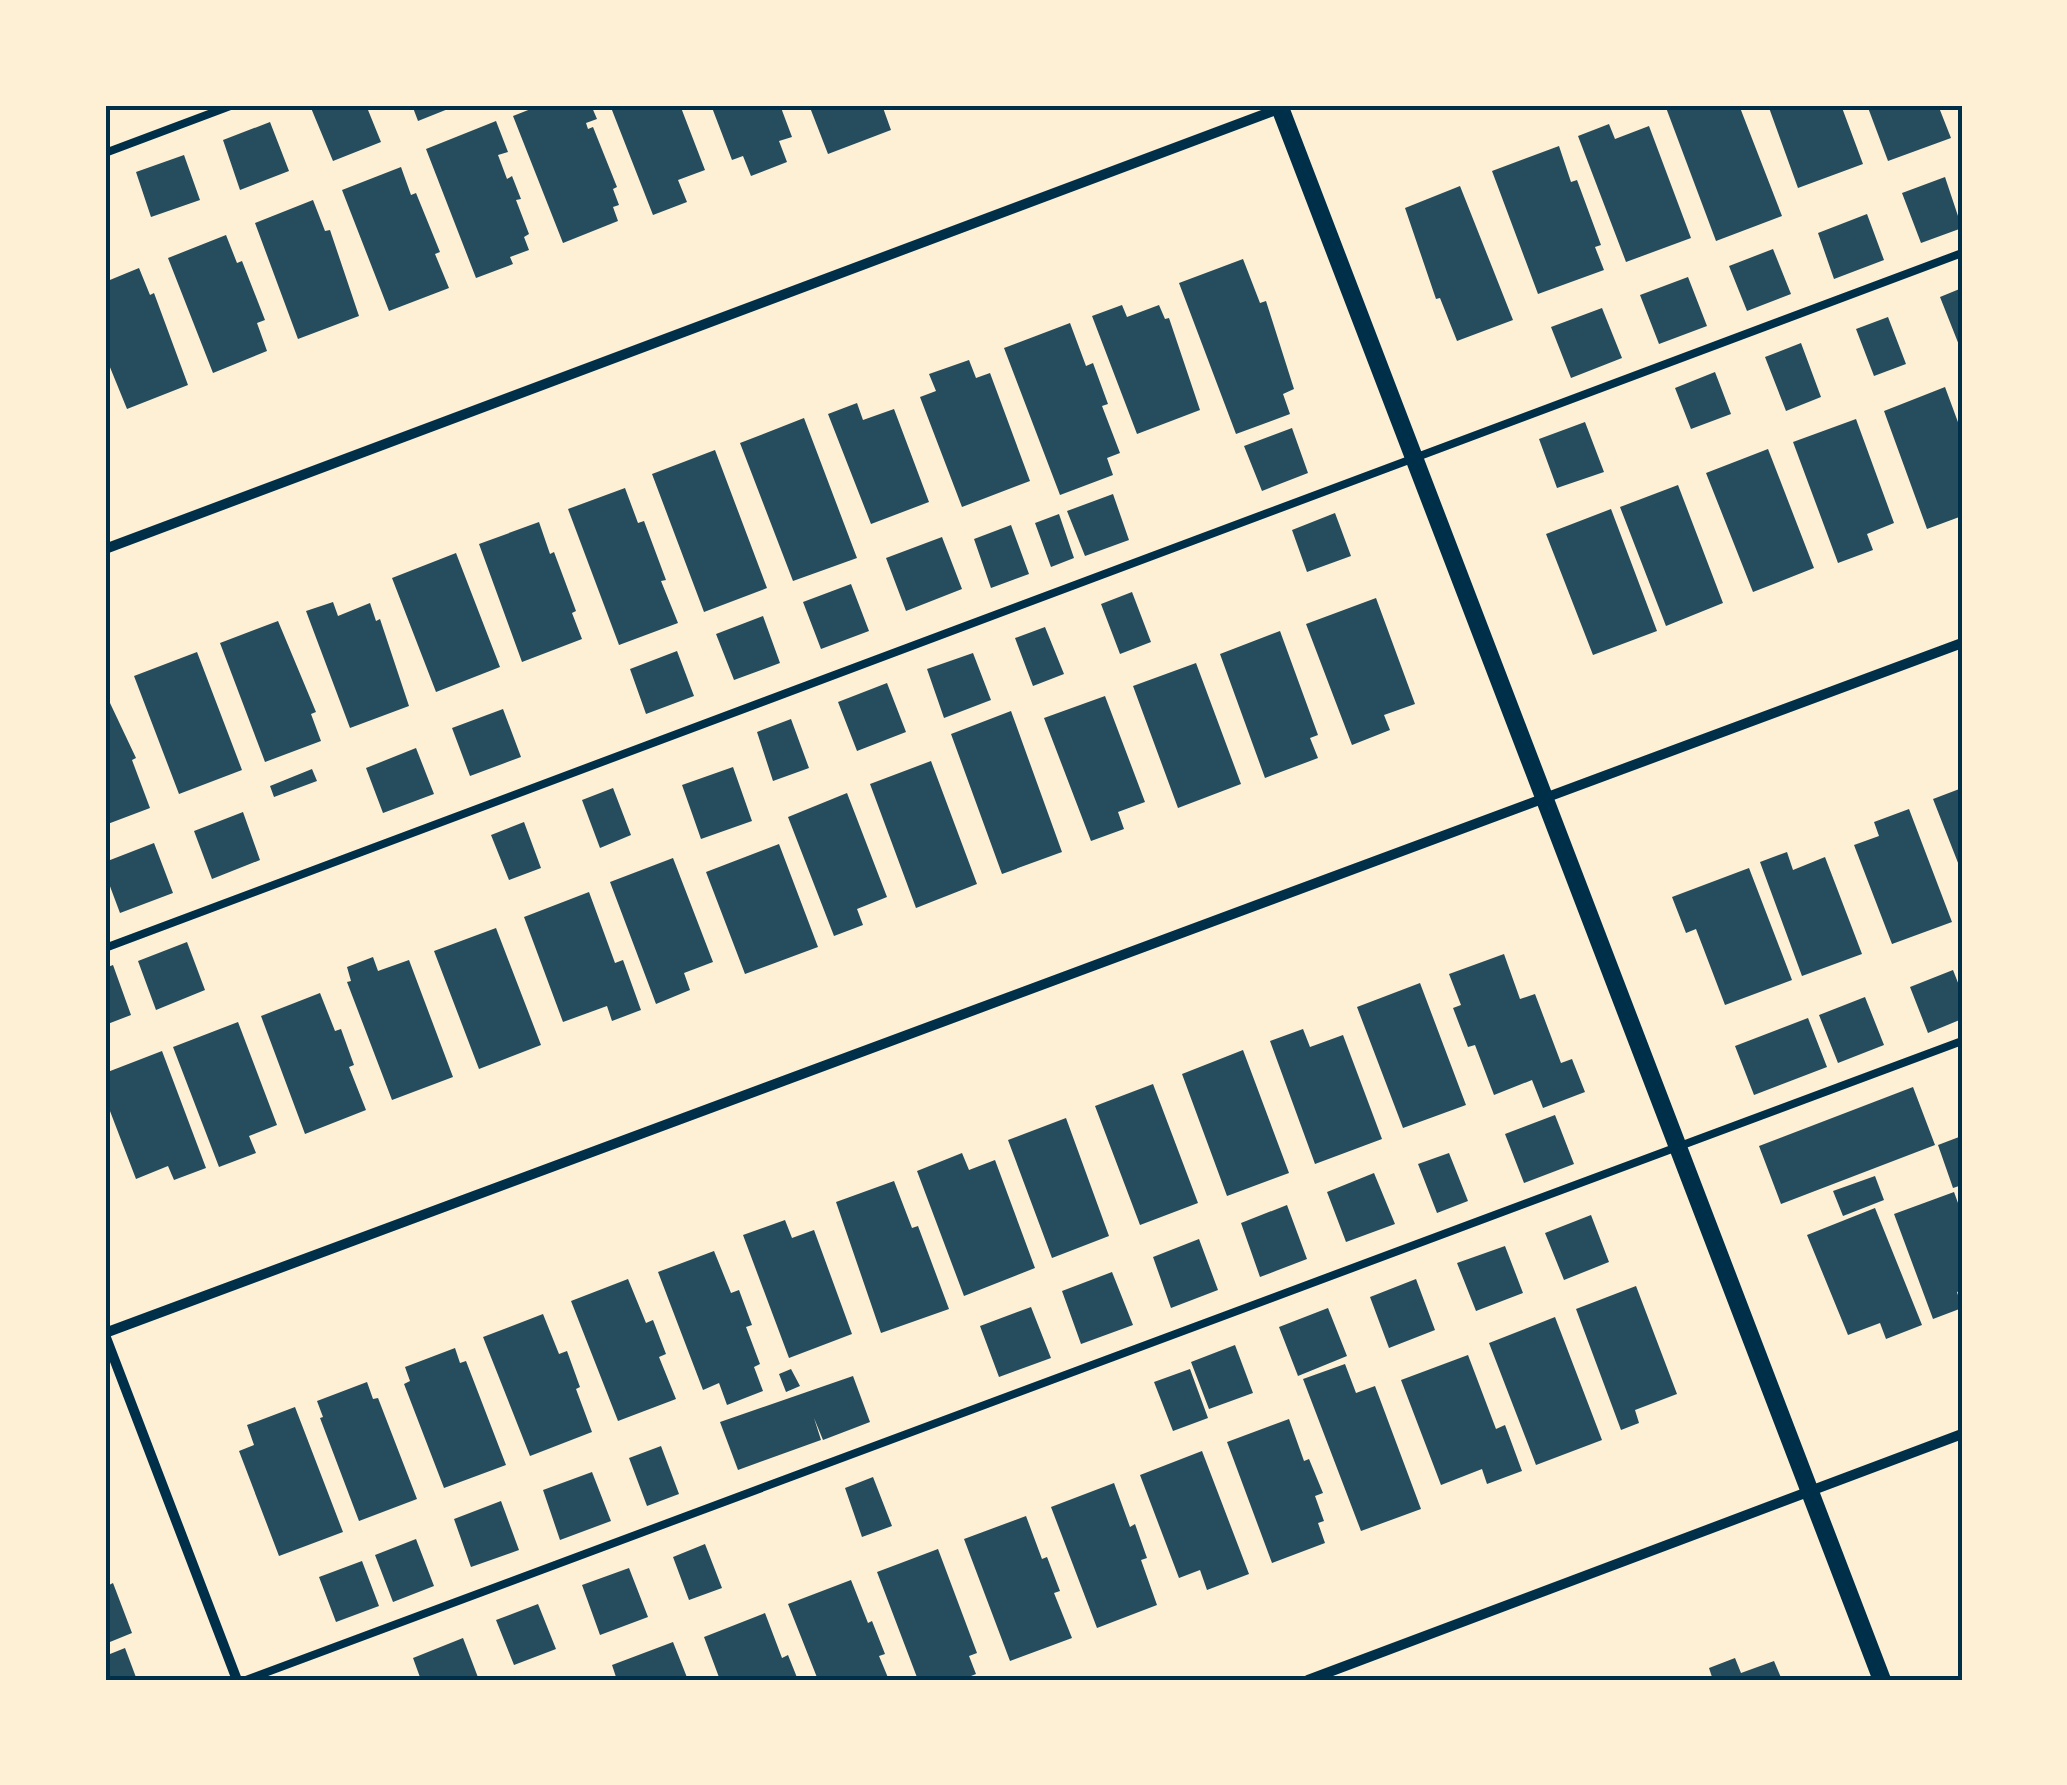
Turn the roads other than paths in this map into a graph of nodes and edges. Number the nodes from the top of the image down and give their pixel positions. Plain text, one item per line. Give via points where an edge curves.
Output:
1 (233, 105) edge
2 (1283, 106) edge
3 (105, 153) edge
4 (1962, 253) edge
5 (1415, 456) junction
6 (105, 550) edge
7 (1962, 643) edge
8 (1547, 800) junction
9 (105, 948) edge
10 (1962, 1041) edge
11 (1679, 1147) junction
12 (105, 1334) edge
13 (1962, 1434) edge
14 (1810, 1492) junction
15 (237, 1680) edge
16 (246, 1680) edge
17 (1308, 1680) edge
18 (1882, 1680) edge

1 - 3 lane
2 - 5 street
2 - 6 street
4 - 5 lane
5 - 8 street
5 - 9 lane
7 - 8 street
8 - 11 street
8 - 12 street
10 - 11 lane
11 - 14 street
11 - 16 lane
12 - 15 street
13 - 14 street
14 - 17 street
14 - 18 street

